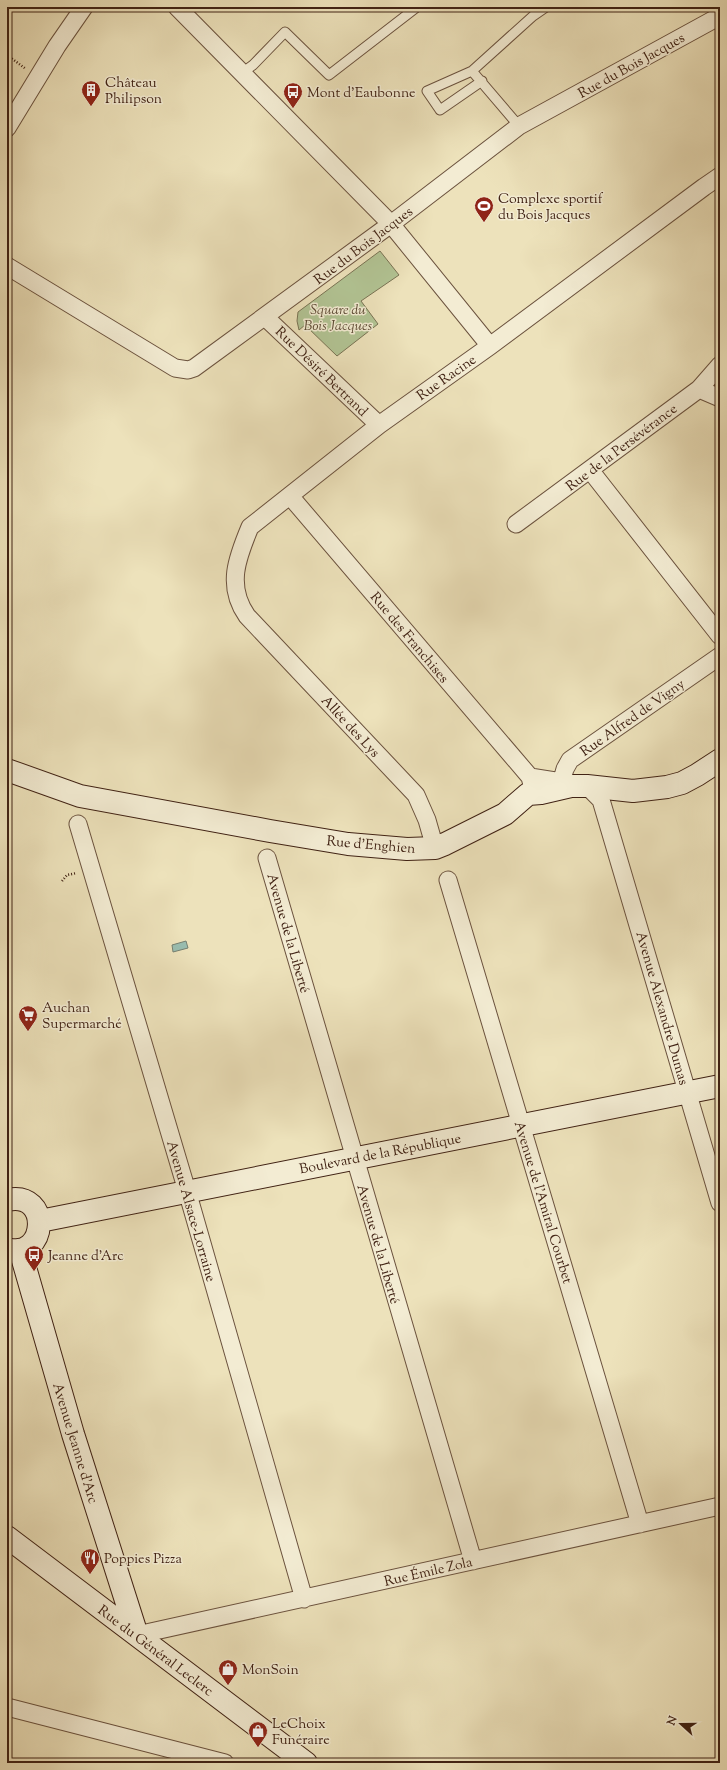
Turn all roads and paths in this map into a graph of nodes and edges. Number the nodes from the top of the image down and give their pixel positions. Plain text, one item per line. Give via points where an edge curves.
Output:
1 (84, 7) edge
2 (177, 7) edge
3 (417, 7) edge
4 (546, 7) edge
5 (720, 16) edge
6 (472, 71) junction
7 (242, 72) junction
8 (482, 81) junction
9 (519, 126) junction
10 (7, 128) edge
11 (720, 176) edge
12 (391, 224) junction
13 (7, 266) edge
14 (266, 317) junction
15 (490, 346) junction
16 (720, 365) edge
17 (699, 389) junction
18 (720, 398) edge
19 (379, 425) junction
20 (590, 470) junction
21 (290, 496) junction
22 (516, 524) dead end
23 (247, 616) joint
24 (720, 636) edge
25 (720, 656) edge
26 (720, 760) edge
27 (7, 770) edge
28 (548, 785) junction
29 (587, 786) junction
30 (633, 791) junction
31 (605, 814) junction
32 (78, 824) dead end
33 (435, 848) junction
34 (267, 858) dead end
35 (448, 880) dead end
36 (720, 1086) edge
37 (688, 1092) junction
38 (522, 1126) junction
39 (354, 1157) junction
40 (186, 1190) junction
41 (7, 1198) edge
42 (720, 1203) edge
43 (40, 1221) junction
44 (13, 1250) edge
45 (720, 1506) edge
46 (640, 1524) junction
47 (7, 1537) edge
48 (472, 1561) junction
49 (304, 1599) junction
50 (136, 1635) junction
51 (7, 1707) edge
52 (296, 1761) edge
53 (225, 1763) edge

1 - 10 street
2 - 7 street
3 - 7 lane via 329,74 286,32 253,65
4 - 6 lane
5 - 9 street, Rue du Bois Jacques
6 - 8 lane
6 - 8 lane via 427,91 440,110
7 - 12 street
8 - 9 lane
9 - 12 street, Rue du Bois Jacques
11 - 15 street, Rue Racine
12 - 14 street, Rue du Bois Jacques
12 - 15 street
13 - 14 street, Rue du Bois Jacques via 175,368 188,370 200,366
14 - 19 street, Rue Désiré Bertrand
15 - 19 street, Rue Racine
16 - 17 street, Rue de la Persévérance
17 - 18 street
17 - 20 street, Rue de la Persévérance
19 - 21 street, Rue Racine
20 - 22 street, Rue de la Persévérance
20 - 24 street
21 - 23 street, Rue Racine via 250,528 241,552 234,577 240,606
21 - 28 street, Rue des Franchises
23 - 33 street, Allée des Lys via 416,795
25 - 28 street, Rue Alfred de Vigny via 570,760
26 - 30 street, Rue d'Enghien via 682,783
27 - 33 street, Rue d'Enghien via 80,796 247,827 348,844 407,849
28 - 29 street, Rue d'Enghien
28 - 33 street, Rue d'Enghien via 528,794 504,814
29 - 30 street, Rue d'Enghien
29 - 31 street, Avenue Alexandre Dumas via 601,800
30 - 31 street via 610,800
31 - 37 street, Avenue Alexandre Dumas
32 - 40 street, Avenue Alsace-Lorraine
34 - 39 street, Avenue de la Liberté
35 - 38 street, Avenue de l'Amiral Courbet
36 - 37 street, Boulevard de la République
37 - 38 street, Boulevard de la République
37 - 42 street, Avenue Alexandre Dumas
38 - 39 street, Boulevard de la République
38 - 46 street, Avenue de l'Amiral Courbet
39 - 40 street, Boulevard de la République
39 - 48 street, Avenue de la Liberté
40 - 43 street, Boulevard de la République
40 - 49 street, Avenue Alsace-Lorraine
41 - 43 street via 29,1203
43 - 44 street via 37,1236 27,1247
44 - 50 street, Avenue Jeanne d'Arc
45 - 46 street, Rue Émile Zola
46 - 48 street, Rue Émile Zola
47 - 50 street, Rue du Général Leclerc
48 - 49 street, Rue Émile Zola
49 - 50 street, Rue Émile Zola
50 - 52 street, Rue du Général Leclerc
51 - 53 street

